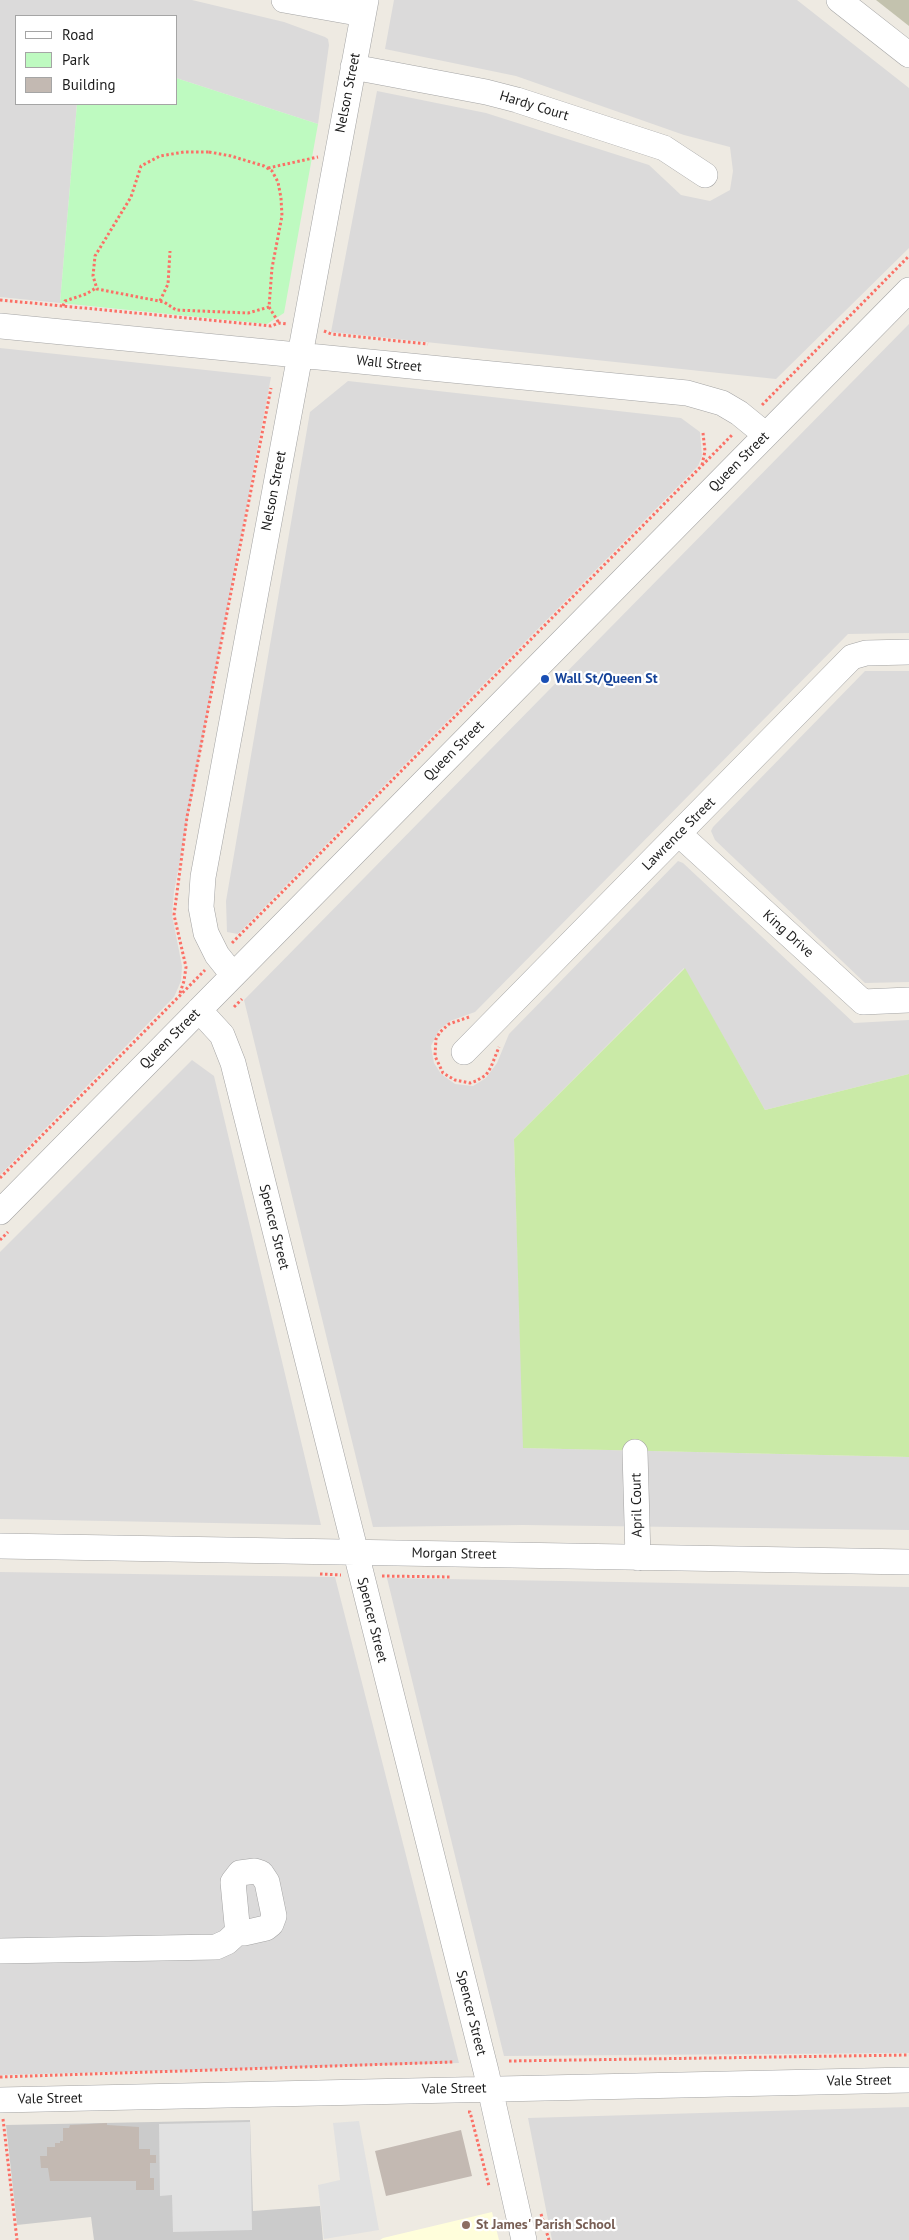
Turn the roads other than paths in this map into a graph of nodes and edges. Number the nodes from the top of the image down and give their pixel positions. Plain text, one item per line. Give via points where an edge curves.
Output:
1 (284, 0) edge
2 (839, 0) edge
3 (364, 7) edge
4 (909, 55) edge
5 (353, 67) junction
6 (705, 175) dead end
7 (909, 290) edge
8 (0, 326) edge
9 (299, 355) junction
10 (757, 427) junction
11 (909, 652) edge
12 (679, 834) junction
13 (226, 966) junction
14 (909, 1000) edge
15 (199, 1010) junction
16 (464, 1052) dead end
17 (0, 1212) edge
18 (635, 1452) dead end
19 (0, 1546) edge
20 (355, 1552) junction
21 (638, 1558) junction
22 (909, 1562) edge
23 (240, 1930) dead end
24 (0, 1951) edge
25 (909, 2080) edge
26 (490, 2088) junction
27 (2, 2111) edge
28 (524, 2240) edge

1 - 3 street
2 - 4 street
3 - 5 street, Nelson Street
5 - 6 street, Hardy Court via 517,100 664,148
5 - 9 street, Nelson Street
7 - 10 street, Queen Street
8 - 9 street, Wall Street
9 - 10 street, Wall Street via 687,393 715,400
9 - 13 street, Nelson Street via 203,877 201,901 204,924 211,946
10 - 13 street, Queen Street
11 - 12 street, Lawrence Street via 866,652 852,658
12 - 14 street, King Drive via 863,1002
12 - 16 street, Lawrence Street
13 - 15 street, Queen Street
15 - 17 street, Queen Street
15 - 20 street, Spencer Street via 222,1035 231,1056
18 - 21 street, April Court
19 - 20 street, Morgan Street
20 - 21 street, Morgan Street
20 - 26 street, Spencer Street
21 - 22 street, Morgan Street
23 - 24 street via 216,1946
25 - 26 street, Vale Street
26 - 27 street, Vale Street
26 - 28 street, Spencer Street

